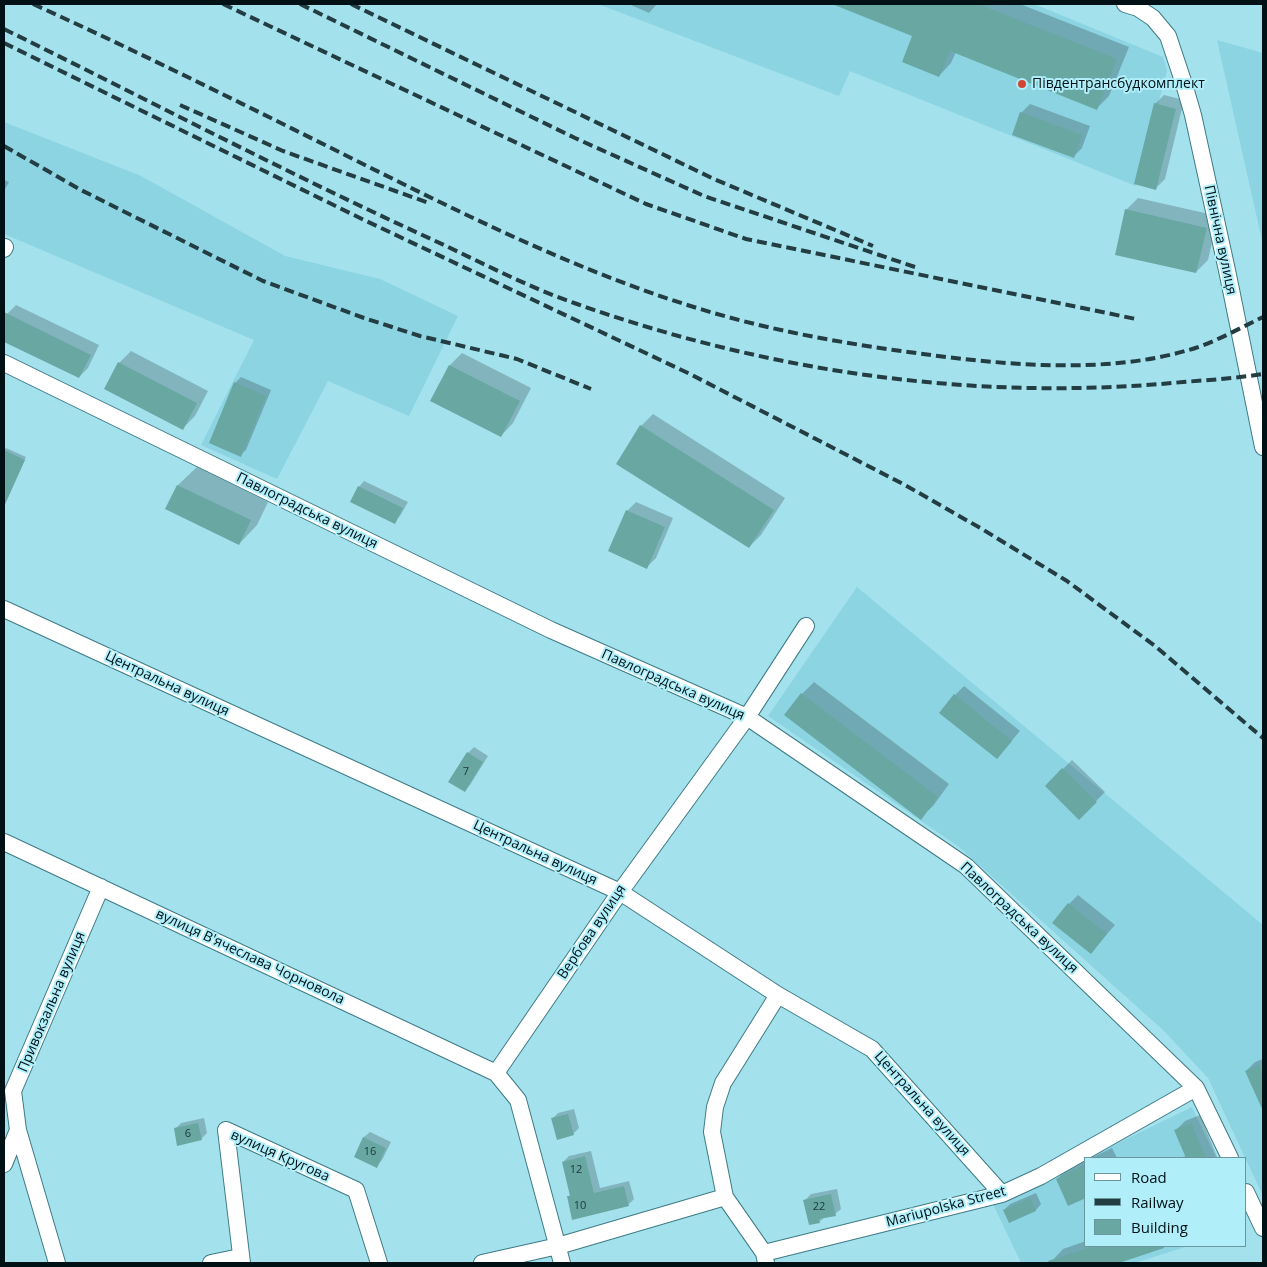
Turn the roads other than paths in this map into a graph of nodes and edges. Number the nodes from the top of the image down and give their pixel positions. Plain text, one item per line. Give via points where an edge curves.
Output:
1 (1124, 4) edge
2 (4, 363) edge
3 (1263, 447) edge
4 (4, 609) edge
5 (806, 626) dead end
6 (747, 717) junction
7 (4, 842) edge
8 (101, 887) junction
9 (620, 892) junction
10 (778, 995) junction
11 (496, 1073) junction
12 (1196, 1088) junction
13 (8, 1089) edge
14 (18, 1130) junction
15 (1230, 1157) edge
16 (4, 1164) edge
17 (1002, 1194) junction
18 (1247, 1194) edge
19 (725, 1197) junction
20 (1263, 1228) edge
21 (558, 1246) junction
22 (765, 1258) edge
23 (241, 1260) edge
24 (57, 1263) edge
25 (211, 1263) edge
26 (379, 1263) edge
27 (482, 1263) edge
28 (562, 1263) edge

1 - 3 street via 1138,8 1152,18 1168,36 1179,68 1195,125
2 - 6 street, Павлоградська вулиця via 551,630
4 - 9 street, Центральна вулиця
5 - 6 street, Вербова вулиця
6 - 9 street, Вербова вулиця
6 - 12 street, Павлоградська вулиця via 966,866
7 - 8 street, вулиця В'ячеслава Чорновола
8 - 11 street, вулиця В'ячеслава Чорновола
8 - 13 street, Привокзальна вулиця
9 - 10 street, Центральна вулиця
9 - 11 street, Вербова вулиця
10 - 17 street, Центральна вулиця via 872,1049
10 - 19 street, Mariupolska Street via 723,1083 715,1107 712,1132
11 - 21 street via 518,1100
12 - 15 street, Павлоградська вулиця
12 - 17 street, Mariupolska Street via 1041,1176
13 - 14 street, Привокзальна вулиця
14 - 16 street
14 - 24 street, Привокзальна вулиця
17 - 22 street, Mariupolska Street
18 - 20 street
19 - 21 street
19 - 22 street, Mariupolska Street
21 - 27 street
21 - 28 street
23 - 25 street
23 - 26 street, вулиця Кругова via 226,1130 356,1190

